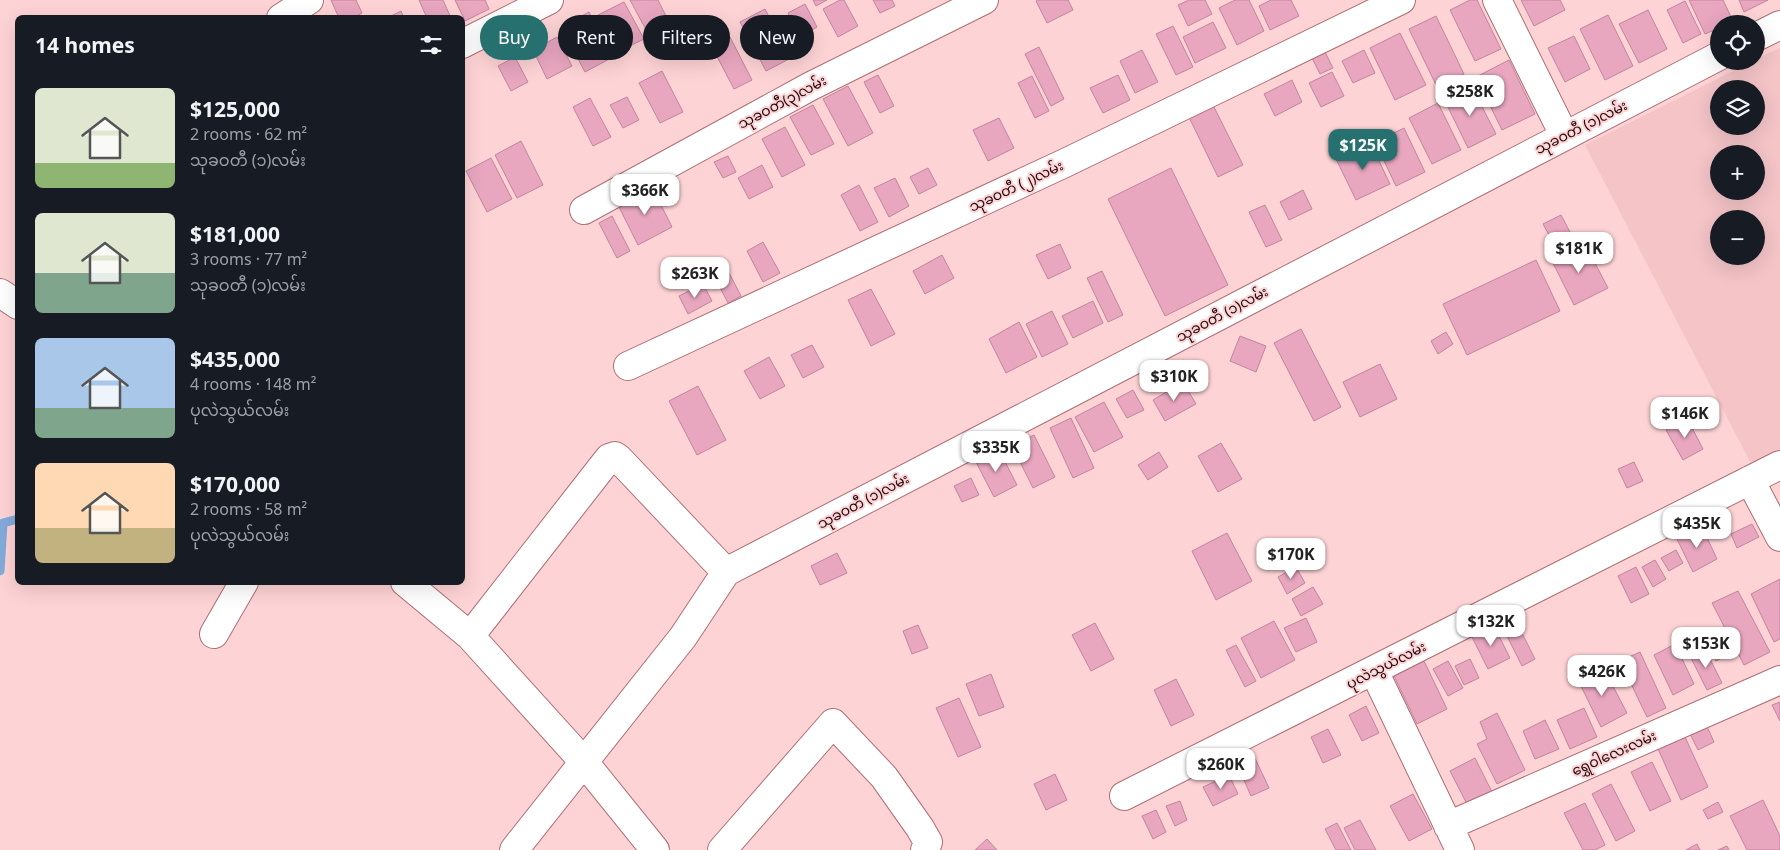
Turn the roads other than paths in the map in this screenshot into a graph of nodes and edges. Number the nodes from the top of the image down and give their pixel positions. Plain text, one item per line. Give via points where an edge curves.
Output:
1 (309, 0) edge
2 (550, 0) edge
3 (984, 0) edge
4 (1401, 0) edge
5 (1497, 0) edge
6 (286, 15) edge
7 (1780, 25) edge
8 (1765, 32) edge
9 (465, 42) edge
10 (1710, 61) edge
11 (1564, 135) junction
12 (584, 210) dead end
13 (0, 293) edge
14 (15, 303) edge
15 (628, 366) dead end
16 (1780, 465) edge
17 (1750, 480) junction
18 (1780, 537) edge
19 (726, 572) junction
20 (242, 585) edge
21 (410, 585) edge
22 (214, 634) dead end
23 (470, 636) junction
24 (1374, 671) junction
25 (1780, 680) edge
26 (584, 762) junction
27 (1124, 796) dead end
28 (1455, 843) edge
29 (514, 850) edge
30 (656, 850) edge
31 (722, 850) edge
32 (925, 850) edge

1 - 6 street
2 - 9 street
3 - 12 street, သုခဝတီ(၃)လမ်း via 810,86
4 - 15 street, သုခဝတီ (၂)လမ်း via 1064,163
5 - 11 street
7 - 8 street
10 - 11 street, သုခဝတီ (၁)လမ်း
11 - 19 street, သုခဝတီ (၁)လမ်း
13 - 14 street
16 - 17 street, ပုလဲသွယ်လမ်း
17 - 18 street
17 - 24 street, ပုလဲသွယ်လမ်း
19 - 23 street via 614,456 609,458
19 - 26 street via 683,637
20 - 22 street
21 - 23 street
23 - 26 street
24 - 27 street, ပုလဲသွယ်လမ်း
24 - 28 street
25 - 28 street, ရွှေဝါလေးလမ်း
26 - 29 street
26 - 30 street
31 - 32 street via 833,723 884,777 928,842

